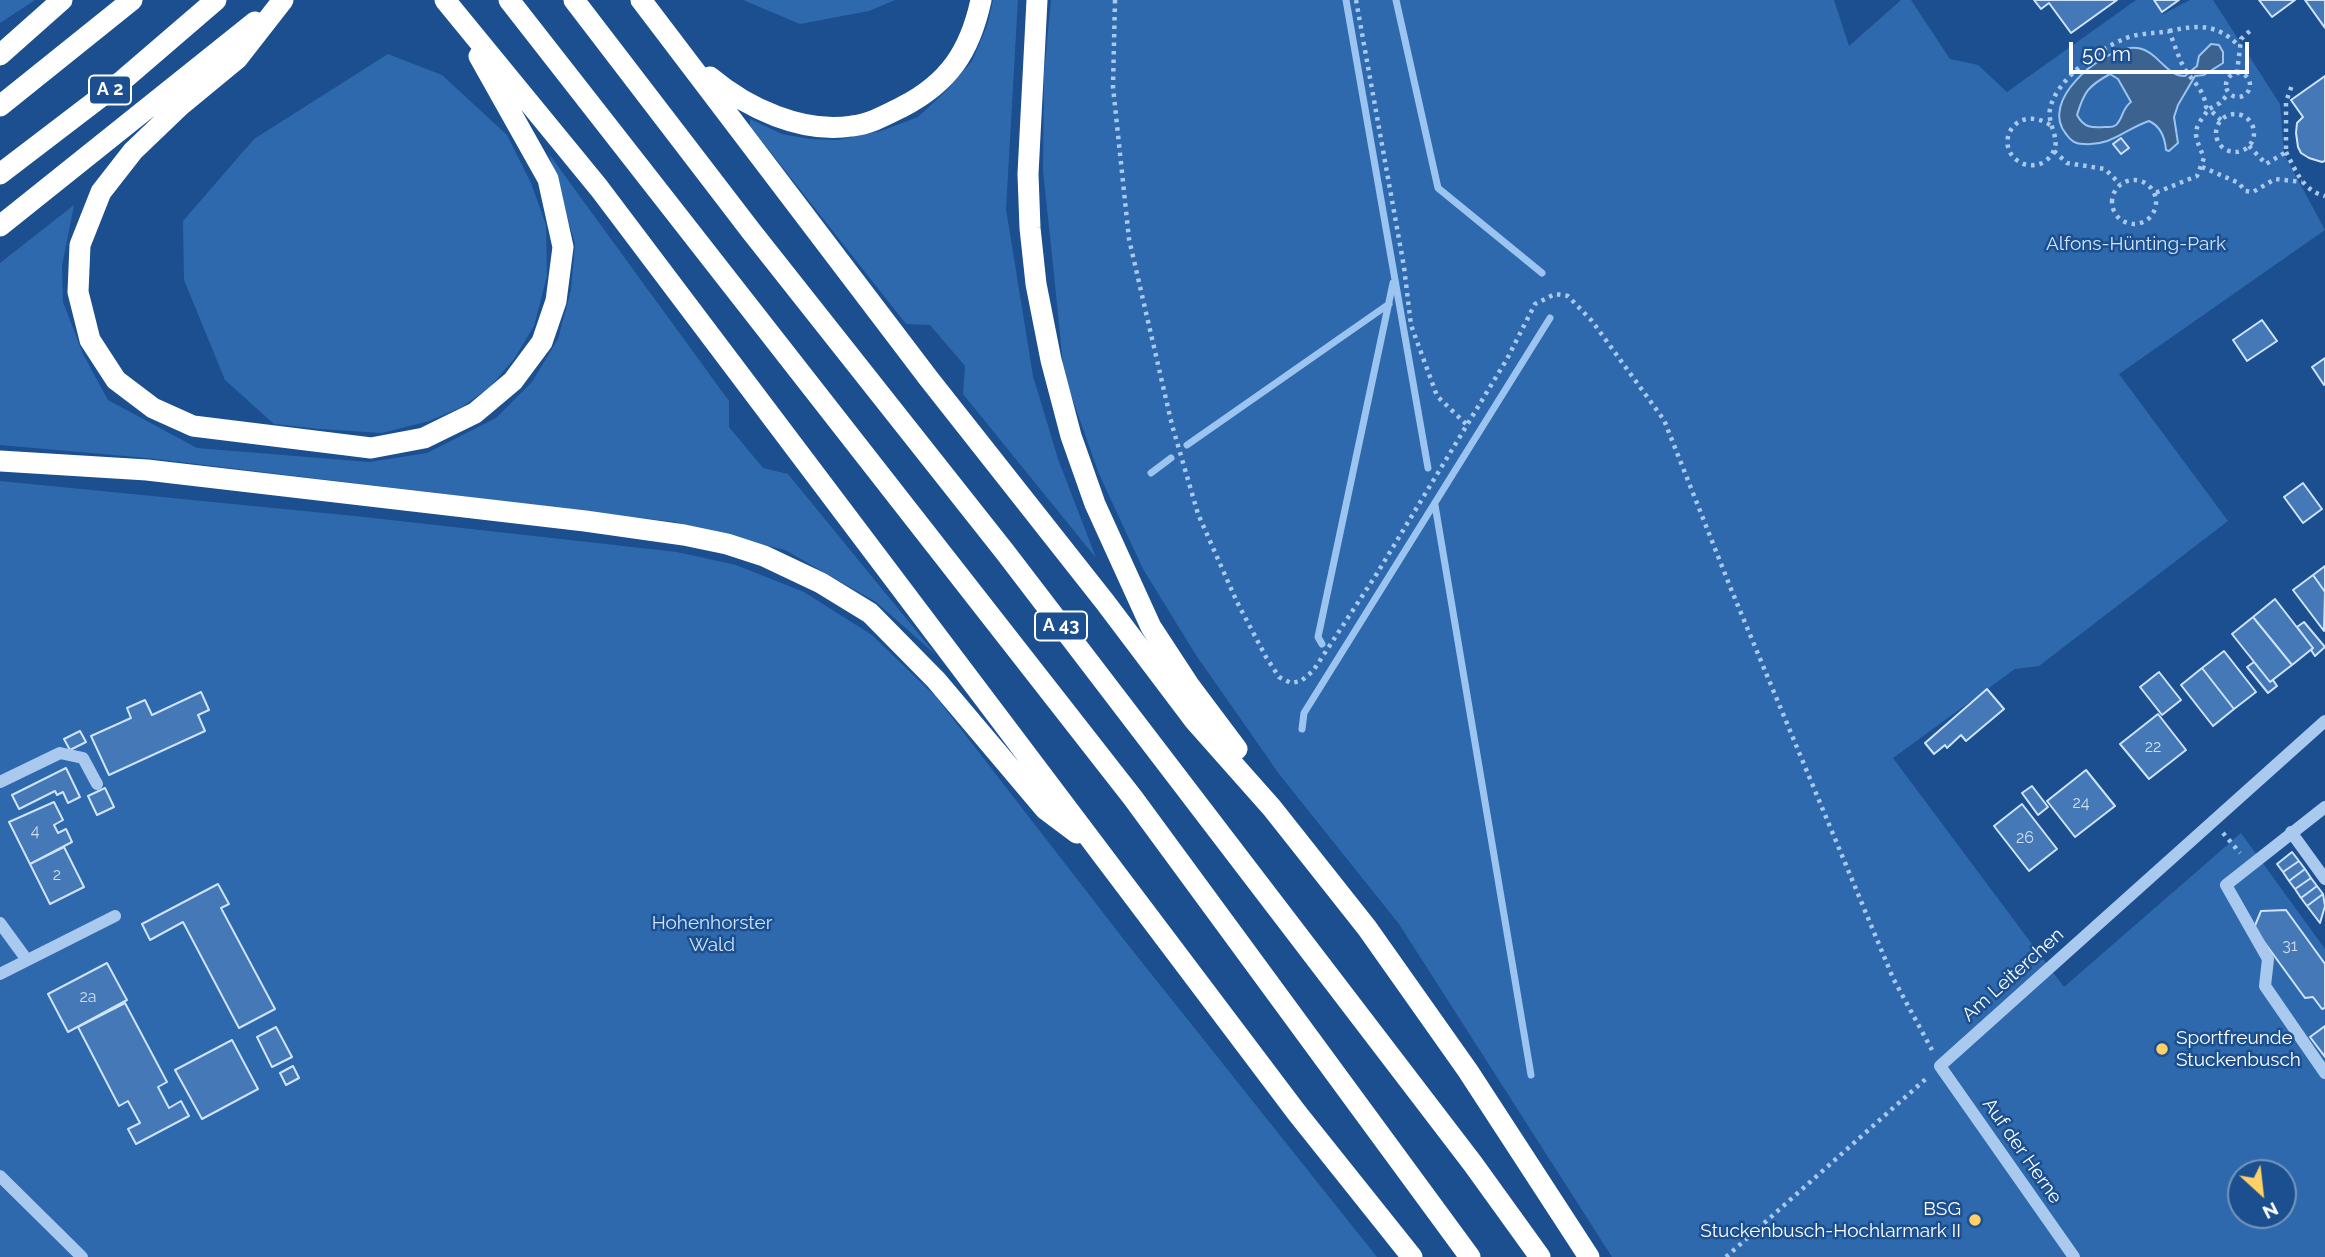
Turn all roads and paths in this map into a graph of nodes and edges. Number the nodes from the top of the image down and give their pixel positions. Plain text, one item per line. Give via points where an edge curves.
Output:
1 (62, 0) edge
2 (132, 0) edge
3 (216, 0) edge
4 (283, 0) edge
5 (509, 0) edge
6 (574, 0) edge
7 (641, 0) edge
8 (981, 0) edge
9 (1037, 0) edge
10 (1115, 0) edge
11 (1356, 0) edge
12 (450, 7) edge
13 (2252, 29) dead end
14 (2169, 31) junction
15 (2239, 46) junction
16 (0, 55) edge
17 (686, 57) junction
18 (2237, 73) junction
19 (2292, 85) dead end
20 (2229, 93) junction
21 (0, 106) edge
22 (2209, 109) junction
23 (2221, 120) junction
24 (2050, 125) junction
25 (2249, 146) junction
26 (2054, 151) junction
27 (2287, 152) junction
28 (2202, 167) junction
29 (0, 174) edge
30 (2302, 182) junction
31 (2120, 184) junction
32 (2155, 193) junction
33 (2325, 196) edge
34 (0, 226) edge
35 (1466, 424) junction
36 (0, 461) edge
37 (2325, 720) edge
38 (0, 782) edge
39 (97, 785) dead end
40 (2325, 807) edge
41 (1272, 808) junction
42 (2291, 832) junction
43 (1095, 845) junction
44 (2325, 879) edge
45 (115, 916) dead end
46 (0, 923) edge
47 (27, 960) junction
48 (0, 974) edge
49 (1940, 1066) junction
50 (2325, 1073) edge
51 (0, 1176) edge
52 (82, 1257) edge
53 (1412, 1257) edge
54 (1470, 1257) edge
55 (1540, 1257) edge
56 (1589, 1257) edge
57 (1726, 1257) edge
58 (2074, 1257) edge

1 - 16 highway
2 - 21 highway
3 - 29 highway, A 2 via 124,80
4 - 12 highway via 237,59 133,151 101,192 80,245 78,292 90,341 116,380 153,408 193,426 371,448 424,438 475,413 513,381 542,342 556,301 563,247 548,179
4 - 34 highway
5 - 54 highway, A 43 via 1133,798
6 - 55 highway, A 43 via 1013,563
7 - 17 highway
8 - 17 highway via 960,59 925,96 879,119 852,126 821,127 775,116 729,93
9 - 41 highway via 1028,174 1030,228 1036,285 1071,436 1095,504 1151,628 1245,761
10 - 35 path via 1113,87 1129,239 1172,425 1198,514 1237,602 1279,677 1291,683 1312,671 1376,575
11 - 35 path via 1411,325 1437,396
12 - 43 highway via 599,188
13 - 15 path
14 - 15 path via 2203,26 2227,34
14 - 22 path
14 - 24 path via 2137,34 2082,65 2058,92 2050,108
15 - 18 path
17 - 41 highway via 1194,720
18 - 20 path via 2227,80
18 - 20 path via 2248,76 2251,87 2239,97
19 - 27 path via 2286,102
20 - 22 path
22 - 23 path
22 - 28 path via 2196,128
23 - 25 path via 2216,133 2221,146 2235,152
23 - 25 path via 2231,114 2248,119 2253,130
24 - 26 path
24 - 26 path via 2040,119 2019,121 2008,141 2010,151 2026,165 2037,165
25 - 27 path via 2266,164
26 - 31 path via 2067,163 2105,169
27 - 30 path
28 - 30 path via 2239,183 2245,191 2253,192 2275,179
28 - 32 path via 2197,176
30 - 33 path
31 - 32 path via 2140,180
31 - 32 path via 2113,193 2115,215 2134,225 2153,214
35 - 49 path via 1535,304 1555,294 1568,296 1592,321 1664,420 1894,978
36 - 43 highway via 146,470 585,521 684,535 764,556 870,613 936,680 1045,809
37 - 49 street, Am Leiterchen
38 - 39 street via 60,753 83,758
40 - 42 street
41 - 56 highway via 1375,939
42 - 44 street
42 - 50 street via 2225,885 2268,959 2265,986
43 - 53 highway
45 - 47 street
46 - 47 street
47 - 48 street
49 - 57 path
49 - 58 street, Auf der Herne
51 - 52 street

